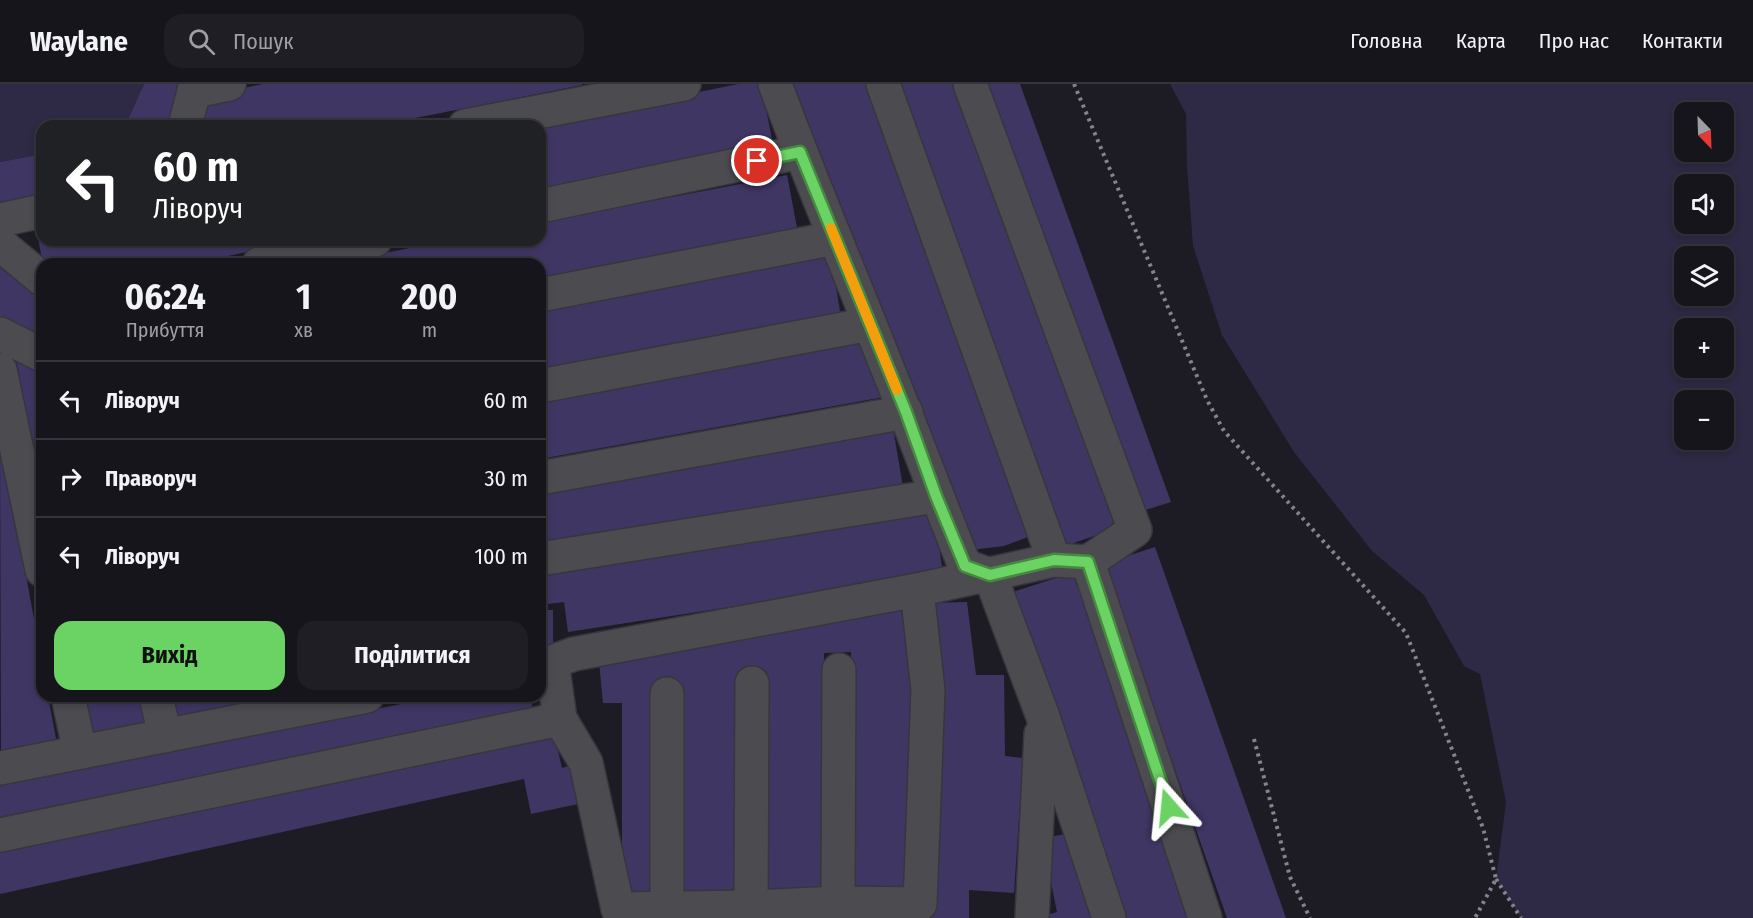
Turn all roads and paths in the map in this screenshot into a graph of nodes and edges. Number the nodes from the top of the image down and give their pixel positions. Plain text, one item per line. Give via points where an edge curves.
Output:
1 (229, 84) edge
2 (684, 84) edge
3 (775, 84) edge
4 (883, 84) edge
5 (970, 84) edge
6 (1074, 84) edge
7 (196, 88) edge
8 (187, 120) edge
9 (496, 120) edge
10 (800, 152) junction
11 (546, 205) edge
12 (36, 212) edge
13 (0, 220) edge
14 (835, 238) junction
15 (0, 244) edge
16 (346, 246) edge
17 (287, 258) edge
18 (36, 274) edge
19 (546, 294) edge
20 (870, 324) junction
21 (0, 334) edge
22 (36, 353) edge
23 (0, 370) edge
24 (546, 385) edge
25 (906, 412) junction
26 (546, 477) edge
27 (936, 496) junction
28 (36, 541) edge
29 (546, 558) edge
30 (1054, 560) junction
31 (1088, 562) junction
32 (990, 575) junction
33 (917, 590) junction
34 (546, 663) edge
35 (839, 670) dead end
36 (752, 683) dead end
37 (667, 694) dead end
38 (69, 702) edge
39 (157, 702) edge
40 (306, 702) edge
41 (253, 707) edge
42 (1042, 714) junction
43 (560, 719) junction
44 (165, 736) junction
45 (1254, 739) dead end
46 (80, 752) junction
47 (0, 768) edge
48 (0, 835) edge
49 (1496, 879) junction
50 (837, 903) junction
51 (751, 907) junction
52 (667, 908) junction
53 (1032, 918) edge
54 (1109, 918) edge
55 (1205, 918) edge
56 (1310, 918) edge
57 (1475, 918) edge
58 (1521, 918) edge

1 - 7 lane
2 - 9 lane
3 - 10 lane
4 - 30 lane
5 - 31 lane via 1135,530
6 - 49 path via 1207,400 1224,431 1406,633 1483,828
7 - 8 lane
10 - 11 lane
10 - 14 lane
12 - 13 lane
14 - 19 lane
14 - 20 lane
15 - 18 lane
16 - 17 lane
20 - 24 lane
20 - 25 lane
21 - 22 lane
23 - 28 lane
25 - 26 lane
25 - 27 lane
27 - 29 lane
27 - 32 lane via 965,566
30 - 31 lane
30 - 32 lane
31 - 55 lane
32 - 33 lane
32 - 42 lane
33 - 34 lane via 574,654
33 - 50 lane via 928,690 920,904
34 - 43 lane
35 - 50 lane
36 - 51 lane
37 - 52 lane
38 - 46 lane
39 - 44 lane
40 - 41 lane
41 - 44 lane
42 - 53 lane
42 - 54 lane
43 - 48 lane
43 - 52 lane via 586,763 618,909
44 - 46 lane
45 - 56 path via 1290,877
46 - 47 lane
49 - 57 path
49 - 58 path
50 - 51 lane
51 - 52 lane

